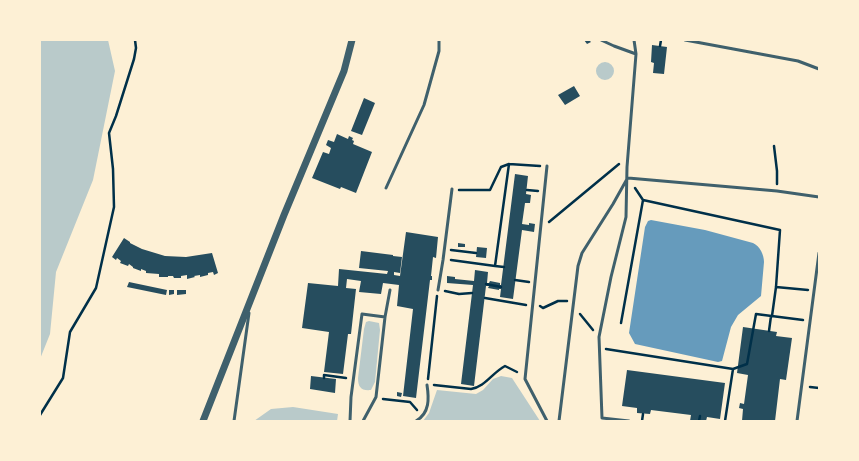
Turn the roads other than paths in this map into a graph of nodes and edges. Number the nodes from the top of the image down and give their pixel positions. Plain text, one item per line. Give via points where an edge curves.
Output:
1 (352, 40) edge
2 (439, 40) edge
3 (601, 40) edge
4 (634, 40) edge
5 (685, 40) edge
6 (636, 54) junction
7 (819, 70) edge
8 (547, 166) road end
9 (628, 178) junction
10 (386, 188) dead end
11 (452, 189) road end
12 (819, 197) edge
13 (819, 253) edge
14 (390, 290) dead end
15 (438, 290) road end
16 (250, 303) junction
17 (384, 317) junction
18 (427, 385) road end
19 (204, 421) edge
20 (234, 421) edge
21 (350, 421) edge
22 (363, 421) edge
23 (416, 421) edge
24 (547, 421) edge
25 (559, 421) edge
26 (628, 421) edge
27 (797, 421) edge

1 - 16 street via 344,71
2 - 10 lane via 439,51 424,105
3 - 6 lane
4 - 6 lane
5 - 7 lane via 798,61
6 - 9 lane
8 - 24 lane via 525,379
9 - 12 lane
9 - 25 lane via 582,253 578,266
9 - 26 lane via 626,217 599,337 602,418
11 - 15 lane
13 - 27 lane
14 - 17 lane
16 - 19 street
16 - 20 lane
17 - 21 lane via 362,314
17 - 22 lane via 375,398
18 - 23 lane via 430,400 424,414

